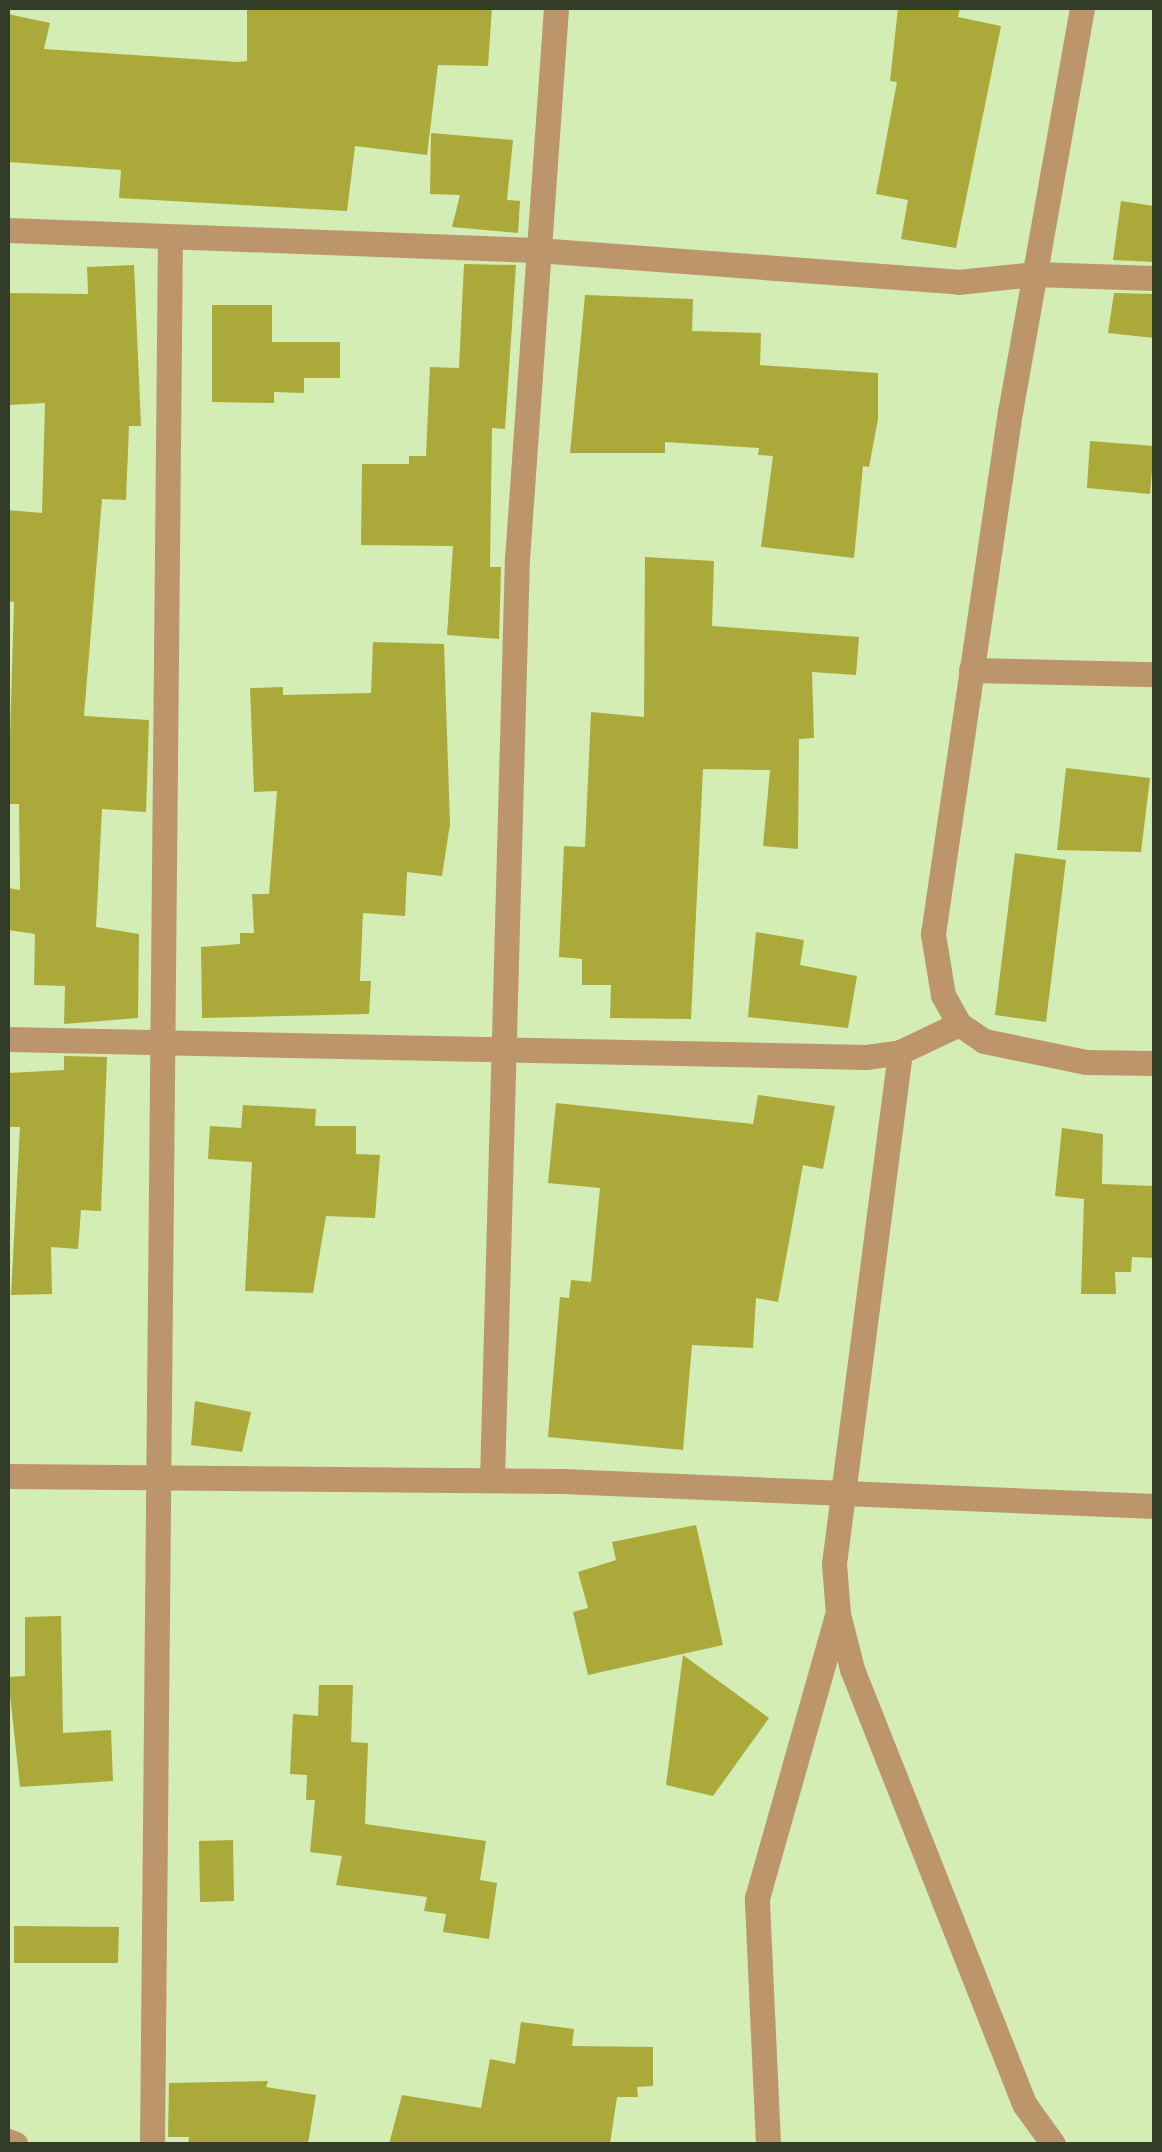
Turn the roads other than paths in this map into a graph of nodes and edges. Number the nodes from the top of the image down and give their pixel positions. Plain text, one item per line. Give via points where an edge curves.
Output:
1 (556, 8) edge
2 (1082, 8) edge
3 (8, 230) edge
4 (170, 238) junction
5 (537, 250) junction
6 (1034, 274) junction
7 (1154, 278) edge
8 (971, 670) junction
9 (1154, 674) edge
10 (959, 1024) junction
11 (8, 1039) edge
12 (158, 1044) junction
13 (504, 1049) junction
14 (900, 1052) junction
15 (1154, 1063) edge
16 (159, 1473) junction
17 (8, 1476) edge
18 (492, 1480) junction
19 (842, 1495) junction
20 (1154, 1506) edge
21 (838, 1614) junction
22 (8, 2141) edge
23 (16, 2144) edge
24 (152, 2144) edge
25 (768, 2144) edge
26 (1052, 2144) edge

1 - 5 street
2 - 6 street
3 - 4 street
4 - 5 street
4 - 12 street
5 - 6 street via 958,282
5 - 13 street via 517,559
6 - 7 street
6 - 8 street
8 - 9 street
8 - 10 street via 933,934 943,995
10 - 14 street
10 - 15 street via 1025,1054
11 - 12 street
12 - 13 street
12 - 16 street
13 - 14 street via 866,1057
13 - 18 street
14 - 19 street
16 - 17 street
16 - 18 street
16 - 24 street
18 - 19 street
19 - 20 street
19 - 21 street via 834,1564
21 - 25 street via 757,1898
21 - 26 street via 852,1669 1025,2105
22 - 23 street

